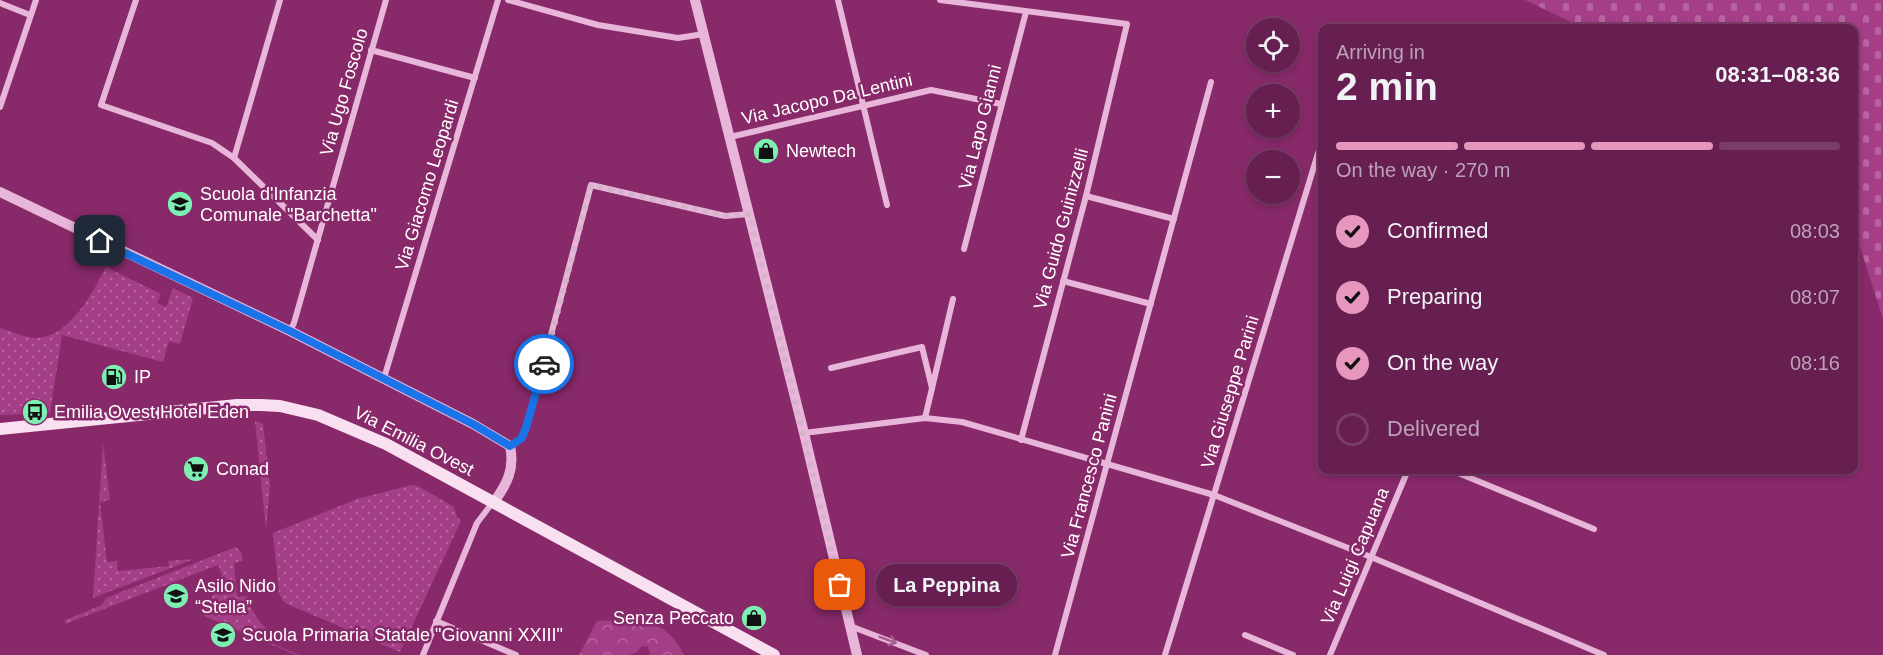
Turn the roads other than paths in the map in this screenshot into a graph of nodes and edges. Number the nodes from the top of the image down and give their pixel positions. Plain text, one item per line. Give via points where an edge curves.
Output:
1 (36, 0) edge
2 (136, 0) edge
3 (280, 0) edge
4 (386, 0) edge
5 (498, 0) edge
6 (508, 0) edge
7 (695, 0) edge
8 (838, 0) edge
9 (940, 0) edge
10 (0, 3) edge
11 (1026, 12) junction
12 (30, 15) junction
13 (704, 34) junction
14 (371, 50) junction
15 (475, 78) junction
16 (1211, 81) dead end
17 (1001, 104) junction
18 (0, 107) edge
19 (863, 107) junction
20 (730, 137) junction
21 (1318, 153) edge
22 (234, 158) junction
23 (0, 192) edge
24 (1086, 196) junction
25 (887, 205) dead end
26 (749, 214) junction
27 (1174, 219) junction
28 (318, 240) junction
29 (964, 249) dead end
30 (1063, 281) junction
31 (953, 299) dead end
32 (1151, 304) junction
33 (290, 331) junction
34 (831, 368) dead end
35 (384, 378) junction
36 (932, 387) junction
37 (925, 418) junction
38 (0, 429) edge
39 (804, 433) junction
40 (1020, 440) junction
41 (510, 446) junction
42 (1107, 465) junction
43 (1406, 474) edge
44 (1461, 474) edge
45 (1214, 495) junction
46 (494, 502) junction
47 (1594, 529) dead end
48 (1371, 556) junction
49 (436, 621) junction
50 (850, 626) junction
51 (1245, 635) dead end
52 (423, 655) edge
53 (516, 655) edge
54 (774, 655) edge
55 (857, 655) edge
56 (926, 655) edge
57 (1055, 655) edge
58 (1165, 655) edge
59 (1293, 655) edge
60 (1330, 655) edge
61 (1604, 655) edge

1 - 12 street
2 - 22 street via 101,105 212,143
3 - 22 street
4 - 14 street, Via Ugo Foscolo
5 - 15 street, Via Giacomo Leopardi
6 - 13 street via 598,26 678,38
7 - 13 street
8 - 19 street
9 - 11 street
10 - 12 street
11 - 17 street, Via Lapo Gianni
11 - 24 street, Via Guido Guinizzelli via 1127,24
12 - 18 street
13 - 20 street
14 - 15 street
14 - 28 street, Via Ugo Foscolo
15 - 35 street, Via Giacomo Leopardi
16 - 27 street, Via Francesco Panini
17 - 19 street, Via Jacopo Da Lentini via 932,90
17 - 29 street, Via Lapo Gianni
19 - 20 street, Via Jacopo Da Lentini
19 - 25 street
20 - 26 street
21 - 45 street, Via Giuseppe Parini
22 - 28 street
23 - 33 street
24 - 27 street
24 - 30 street, Via Guido Guinizzelli
26 - 39 street
26 - 41 street via 725,216 591,185 526,428 521,439
27 - 32 street, Via Francesco Panini
28 - 33 street, Via Ugo Foscolo
30 - 32 street
30 - 40 street, Via Guido Guinizzelli
31 - 36 street
32 - 42 street, Via Francesco Panini
33 - 35 street
34 - 36 street via 922,347
35 - 41 street
36 - 37 street
37 - 39 street
37 - 40 street via 962,422
38 - 46 main road, Via Emilia Ovest via 237,405 280,406 318,416 386,444
39 - 50 street
40 - 42 street
41 - 46 street via 512,464 507,484
42 - 45 street
42 - 57 street, Via Francesco Panini
43 - 48 street, Via Luigi Capuana
44 - 47 street
45 - 48 street
45 - 58 street, Via Giuseppe Parini
46 - 49 street via 477,523
46 - 54 main road, Via Emilia Ovest
48 - 60 street, Via Luigi Capuana
48 - 61 street
49 - 52 street
49 - 53 street
50 - 55 street
50 -> 56 street
51 - 59 street

